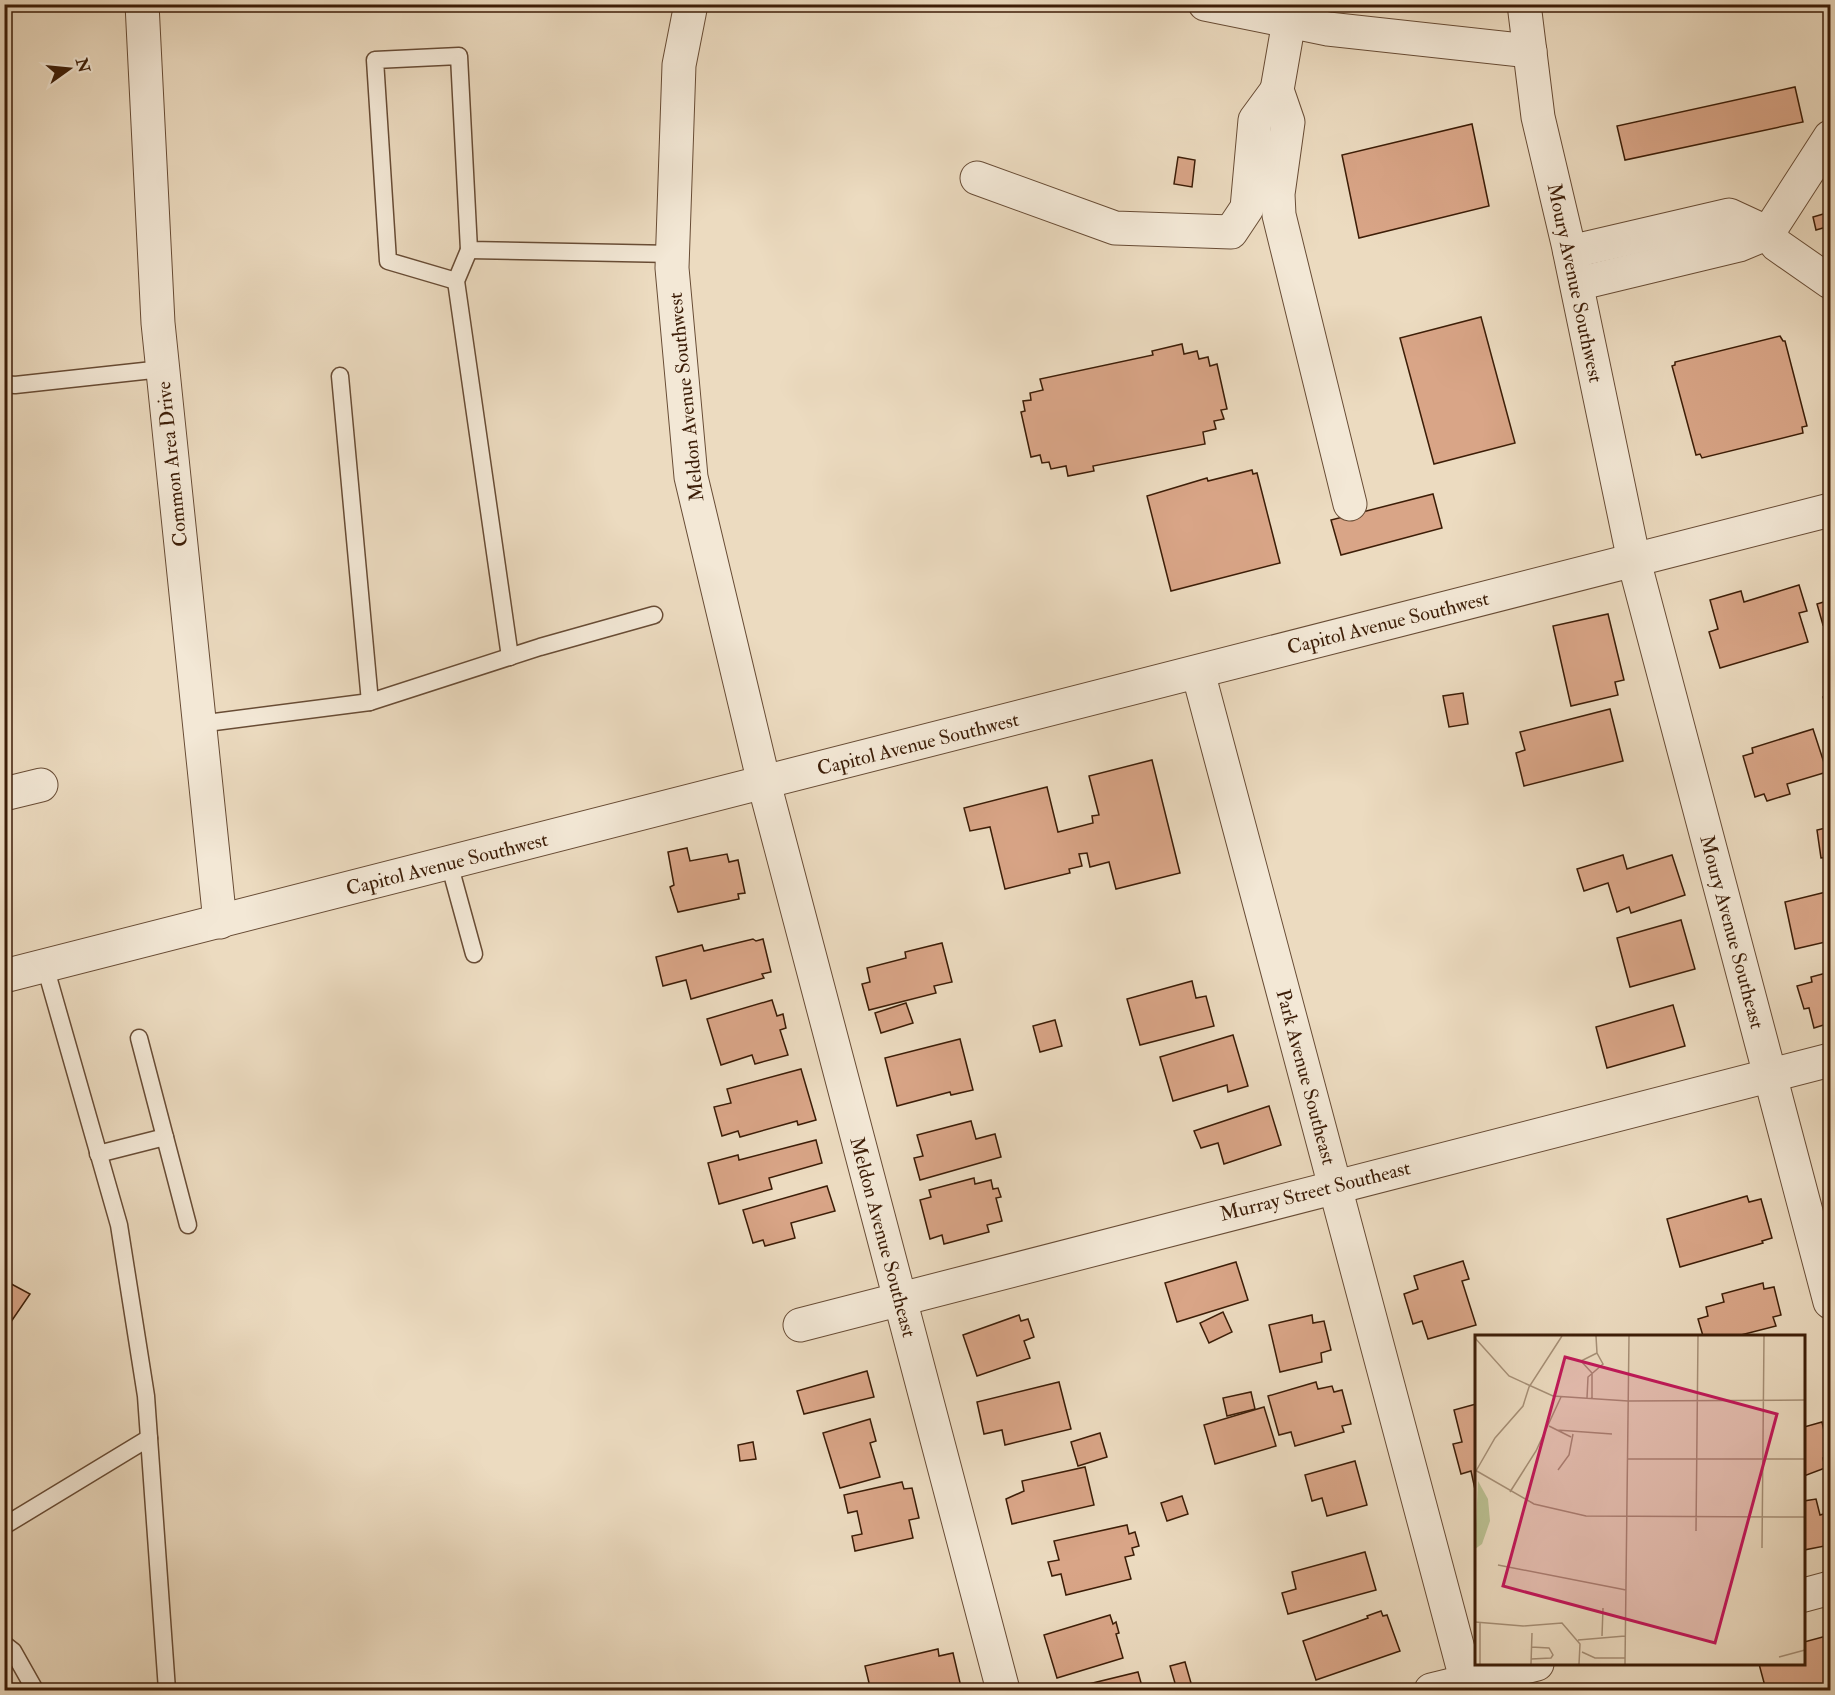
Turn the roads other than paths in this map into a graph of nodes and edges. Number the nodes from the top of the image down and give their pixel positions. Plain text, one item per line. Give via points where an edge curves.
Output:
1 (142, 4) edge
2 (691, 4) edge
3 (1205, 4) edge
4 (1524, 4) edge
5 (1289, 21) junction
6 (1530, 51) junction
7 (1277, 90) junction
8 (1830, 137) edge
9 (976, 178) dead end
10 (1247, 208) junction
11 (1279, 215) junction
12 (1768, 233) junction
13 (469, 250) junction
14 (1570, 252) junction
15 (673, 254) junction
16 (456, 281) junction
17 (1830, 282) edge
18 (1577, 284) junction
19 (162, 369) junction
20 (339, 376) dead end
21 (4, 384) edge
22 (1350, 504) dead end
23 (1830, 510) edge
24 (1634, 561) junction
25 (654, 615) dead end
26 (510, 657) junction
27 (1198, 672) junction
28 (370, 702) junction
29 (199, 724) junction
30 (764, 783) junction
31 (41, 785) dead end
32 (4, 794) edge
33 (449, 863) junction
34 (220, 921) junction
35 (474, 954) dead end
36 (45, 966) junction
37 (4, 976) edge
38 (139, 1038) dead end
39 (1830, 1060) edge
40 (1770, 1075) junction
41 (165, 1137) junction
42 (98, 1154) junction
43 (1335, 1186) junction
44 (188, 1225) dead end
45 (898, 1298) junction
46 (1830, 1302) edge
47 (800, 1325) dead end
48 (149, 1437) junction
49 (4, 1526) edge
50 (1830, 1588) edge
51 (1805, 1594) edge
52 (4, 1644) edge
53 (1534, 1665) edge
54 (1468, 1686) edge
55 (35, 1690) edge
56 (167, 1690) edge
57 (1003, 1690) edge
58 (1431, 1690) edge

1 - 19 street, Common Area Drive
2 - 15 street, Meldon Avenue Southwest via 679,65
3 - 5 street
4 - 6 street, Moury Avenue Southwest
5 - 6 street via 1328,29
5 - 7 street
6 - 14 street, Moury Avenue Southwest via 1538,117
7 - 10 street via 1255,120
7 - 11 street via 1288,122 1278,194
8 - 12 street
9 - 10 street via 1115,228 1231,232
10 - 11 street
11 - 22 street
12 - 14 street via 1729,215
12 - 17 street via 1777,245
12 - 18 street via 1739,245
13 - 15 lane
13 - 16 lane
13 - 16 lane via 459,56 375,60 388,261
14 - 18 street, Moury Avenue Southwest
15 - 30 street, Meldon Avenue Southwest via 691,477
16 - 26 lane
18 - 24 street, Moury Avenue Southwest
19 - 21 lane
19 - 29 street, Common Area Drive
20 - 28 lane
23 - 24 street, Capitol Avenue Southwest
24 - 27 street, Capitol Avenue Southwest
24 - 40 street, Moury Avenue Southeast
25 - 26 lane
26 - 28 lane
27 - 30 street, Capitol Avenue Southwest
27 - 43 street, Park Avenue Southeast
28 - 29 lane
29 - 34 street, Common Area Drive
30 - 33 street, Capitol Avenue Southwest
30 - 45 street, Meldon Avenue Southeast
31 - 32 street
33 - 34 street, Capitol Avenue Southwest
33 - 35 lane
34 - 36 street, Capitol Avenue Southwest
36 - 37 street, Capitol Avenue Southwest
36 - 42 lane
38 - 41 lane
39 - 40 street, Murray Street Southeast
40 - 43 street, Murray Street Southeast
40 - 46 street, Moury Avenue Southeast
41 - 42 lane
41 - 44 lane
42 - 48 lane via 118,1225
43 - 45 street, Murray Street Southeast
43 - 54 street, Park Avenue Southeast
45 - 47 street, Murray Street Southeast
45 - 57 street, Meldon Avenue Southeast
48 - 49 lane
48 - 56 lane
50 - 51 street
52 - 55 lane via 13,1651
53 - 54 street
54 - 58 street

